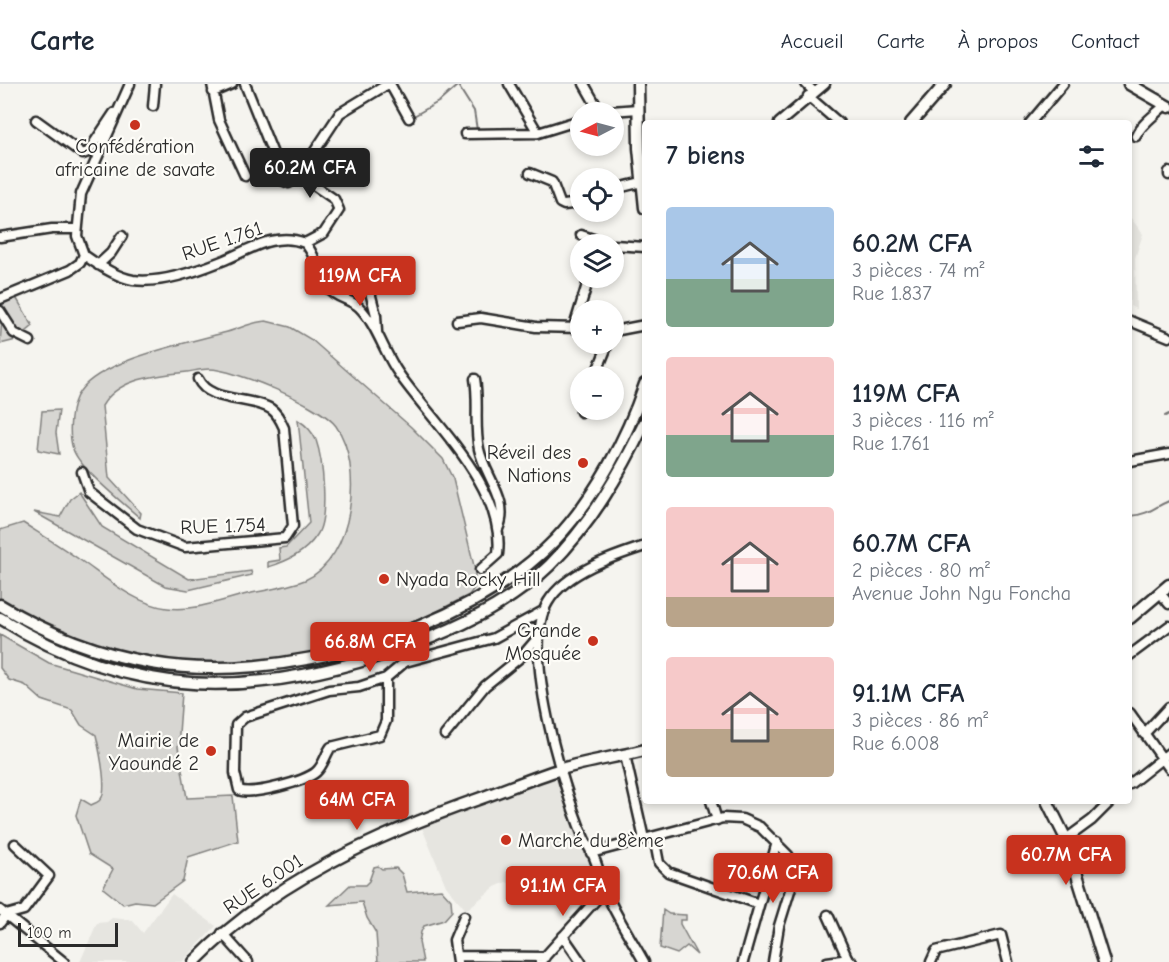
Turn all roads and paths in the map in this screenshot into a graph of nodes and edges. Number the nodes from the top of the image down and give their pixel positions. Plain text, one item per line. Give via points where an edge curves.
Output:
1 (130, 84) edge
2 (155, 84) edge
3 (232, 84) edge
4 (245, 84) edge
5 (389, 84) edge
6 (509, 84) edge
7 (584, 84) edge
8 (638, 84) edge
9 (806, 84) edge
10 (825, 84) edge
11 (945, 84) edge
12 (1063, 84) edge
13 (1129, 84) edge
14 (212, 88) edge
15 (811, 94) junction
16 (594, 102) edge
17 (153, 106) dead end
18 (1167, 106) edge
19 (119, 108) junction
20 (638, 109) junction
21 (624, 110) edge
22 (409, 118) dead end
23 (36, 120) dead end
24 (782, 120) edge
25 (836, 120) edge
26 (916, 120) edge
27 (1033, 120) edge
28 (570, 123) edge
29 (538, 133) junction
30 (465, 134) dead end
31 (1136, 136) dead end
32 (530, 173) dead end
33 (299, 175) junction
34 (245, 176) dead end
35 (642, 182) joint
36 (624, 186) edge
37 (570, 204) edge
38 (77, 229) junction
39 (122, 236) dead end
40 (0, 237) edge
41 (305, 243) junction
42 (624, 246) edge
43 (642, 247) edge
44 (84, 255) junction
45 (98, 265) junction
46 (366, 277) dead end
47 (0, 299) edge
48 (0, 311) edge
49 (457, 321) dead end
50 (1132, 322) edge
51 (642, 326) edge
52 (570, 327) edge
53 (624, 329) edge
54 (377, 333) junction
55 (1169, 336) edge
56 (30, 341) dead end
57 (198, 379) dead end
58 (475, 379) dead end
59 (642, 393) edge
60 (642, 427) edge
61 (1169, 454) edge
62 (1132, 461) edge
63 (82, 472) dead end
64 (498, 529) junction
65 (642, 547) edge
66 (480, 570) dead end
67 (1169, 585) edge
68 (1160, 593) junction
69 (1169, 604) edge
70 (0, 605) edge
71 (545, 610) junction
72 (1132, 616) edge
73 (0, 618) edge
74 (1169, 626) edge
75 (540, 634) junction
76 (387, 653) junction
77 (1132, 654) edge
78 (399, 666) junction
79 (386, 678) junction
80 (1169, 707) edge
81 (1132, 716) edge
82 (1144, 734) junction
83 (445, 735) dead end
84 (642, 751) edge
85 (1169, 753) edge
86 (625, 755) junction
87 (1161, 759) junction
88 (1169, 768) edge
89 (561, 769) junction
90 (1132, 782) edge
91 (712, 804) edge
92 (1048, 804) edge
93 (1108, 804) edge
94 (717, 820) junction
95 (654, 837) junction
96 (644, 839) junction
97 (1066, 839) junction
98 (777, 842) junction
99 (15, 844) dead end
100 (591, 853) junction
101 (605, 891) junction
102 (759, 904) junction
103 (3, 913) edge
104 (828, 915) dead end
105 (464, 916) dead end
106 (0, 923) edge
107 (222, 933) junction
108 (563, 936) junction
109 (457, 959) edge
110 (542, 959) edge
111 (850, 961) edge
112 (64, 962) edge
113 (194, 962) edge
114 (248, 962) edge
115 (581, 962) edge
116 (644, 962) edge
117 (743, 962) edge
118 (773, 962) edge
119 (826, 962) edge
120 (931, 962) edge
121 (1008, 962) edge
122 (1104, 962) edge

1 - 19 street
2 - 17 street
3 - 14 street
4 - 33 street via 284,181 289,183
5 - 22 street
5 - 33 street via 340,113
6 - 29 street
7 - 16 street
8 - 20 main road
9 - 15 street
10 - 15 street
11 - 26 main road
12 - 27 street
13 - 18 main road
14 - 34 street via 219,120
15 - 24 street
15 - 25 street
18 - 31 street via 1143,125
19 - 23 street via 83,154
19 - 38 street via 81,194
20 - 21 street
20 - 35 main road
28 - 29 street
29 - 30 street
32 - 37 street via 552,182 560,203
33 - 41 street via 333,199 339,210 324,233
35 - 36 street
38 - 40 street
38 - 44 street
39 - 45 street
41 - 45 street, RUE 1.761 via 272,240 159,280 130,280
41 - 54 street via 329,289 357,305
42 - 43 street
44 - 45 street, RUE 1.761
44 - 47 street via 70,270
46 - 54 street
48 - 56 street via 14,333
49 - 52 street via 481,318 536,327
50 - 55 street
51 - 53 street
54 - 64 street via 398,372 454,442 488,502
57 - 63 street, RUE 1.754 via 206,389 270,408 279,418 284,428 293,526 285,538 185,548 172,544 137,530 89,492
58 - 64 street via 479,447 503,508 504,517
59 - 70 main road via 591,491 554,540 516,574 479,597 382,640 305,660 206,668 153,663 102,651
60 - 76 main road via 590,520 549,566 488,610
61 - 62 street
64 - 66 street via 498,554
65 - 71 street via 585,570 557,591
67 - 68 main road
68 - 69 street
68 - 72 main road
71 - 75 street
71 - 78 street via 494,638
73 - 76 main road via 58,650 94,663 130,674 207,686 296,678
74 - 77 street
75 - 83 street via 522,656 485,686
75 - 89 street via 546,712
76 - 78 street
78 - 79 street
79 - 79 street via 359,687 329,690 245,717 236,725 235,773 239,790 249,793 304,779 322,765 331,747 380,735 386,721
80 - 82 street
81 - 82 street
82 - 87 street
84 - 86 main road, RUE 6.001
85 - 87 street
86 - 89 main road, RUE 6.001
86 - 96 street
87 - 88 street
87 - 90 street
89 - 100 street
89 - 107 main road, RUE 6.001 via 366,842 308,874
91 - 94 street
92 - 97 main road
93 - 97 street
94 - 95 street
94 - 98 street via 742,819 760,827
95 - 96 street
95 - 102 street via 659,863 666,871
96 - 100 street
97 - 122 main road
98 - 102 street
98 - 118 street via 794,867
99 - 103 street via 49,876 24,910
100 - 101 street
101 - 108 street
101 - 116 street
102 - 117 street
103 - 106 street
103 - 112 street
104 - 111 street
105 - 109 street via 454,940
107 - 113 main road, RUE 6.001
107 - 114 street
108 - 110 street
108 - 115 street
109 - 110 street
111 - 119 street
120 - 121 street via 936,951 1001,935

